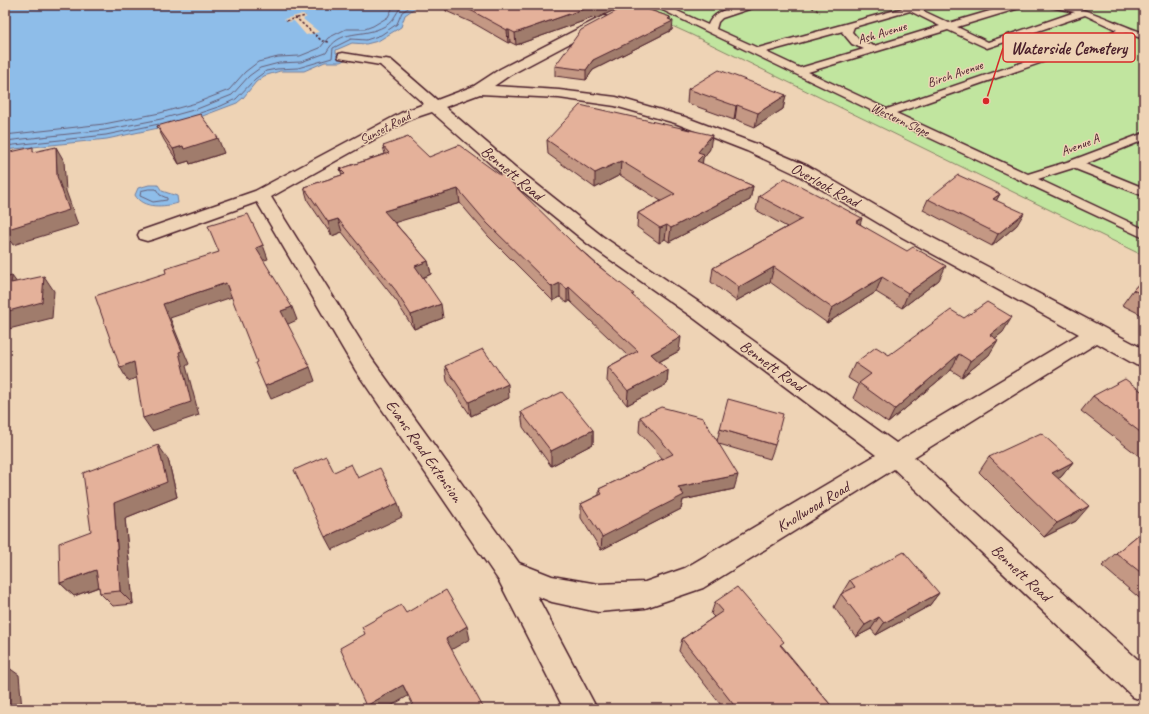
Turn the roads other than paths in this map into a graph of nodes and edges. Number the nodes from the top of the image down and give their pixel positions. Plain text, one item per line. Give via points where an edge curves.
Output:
1 (657, 5) edge
2 (752, 5) edge
3 (922, 5) edge
4 (1020, 5) edge
5 (1054, 5) edge
6 (907, 7) edge
7 (1084, 12) junction
8 (613, 16) edge
9 (850, 25) junction
10 (950, 26) junction
11 (711, 30) junction
12 (1126, 30) junction
13 (1144, 36) edge
14 (875, 49) junction
15 (756, 52) junction
16 (343, 56) dead end
17 (386, 63) joint
18 (798, 72) junction
19 (479, 89) junction
20 (434, 105) junction
21 (885, 113) junction
22 (1144, 136) edge
23 (1074, 164) junction
24 (1026, 179) junction
25 (1144, 192) edge
26 (261, 195) junction
27 (1144, 234) edge
28 (147, 235) dead end
29 (1095, 334) junction
30 (1144, 359) edge
31 (896, 456) junction
32 (509, 572) junction
33 (1144, 686) edge
34 (581, 709) edge

1 - 11 lane, Western Slope
2 - 11 lane via 719,16
3 - 6 lane
4 - 10 lane, Ash Avenue
5 - 7 lane
6 - 9 lane
6 - 10 lane
7 - 10 lane via 987,45
7 - 12 lane
8 - 19 street, Sunset Road via 505,72
9 - 14 lane via 847,32 856,44
9 - 15 lane
10 - 14 lane, Ash Avenue
11 - 15 lane, Western Slope
12 - 13 lane
12 - 21 lane, Birch Avenue
14 - 18 lane, Ash Avenue
15 - 18 lane, Western Slope
16 - 17 lane
17 - 20 street, Bennett Road
18 - 21 lane, Western Slope
19 - 20 street, Sunset Road
19 - 29 street, Overlook Road via 559,94 616,102 680,120 753,148 802,170 907,232
20 - 26 street, Sunset Road via 406,116
20 - 31 street, Bennett Road via 595,240 702,314
21 - 24 lane, Western Slope
22 - 23 lane, Avenue A
23 - 24 lane, Avenue A
23 - 25 lane
24 - 27 lane, Western Slope
26 - 28 street, Sunset Road
26 - 32 street, Evans Road Extension via 364,365
29 - 30 street, Overlook Road
29 - 31 street, Knollwood Road
31 - 32 street, Knollwood Road via 694,579 645,596 598,598 552,589
31 - 33 street, Bennett Road
32 - 34 street, Evans Road Extension

